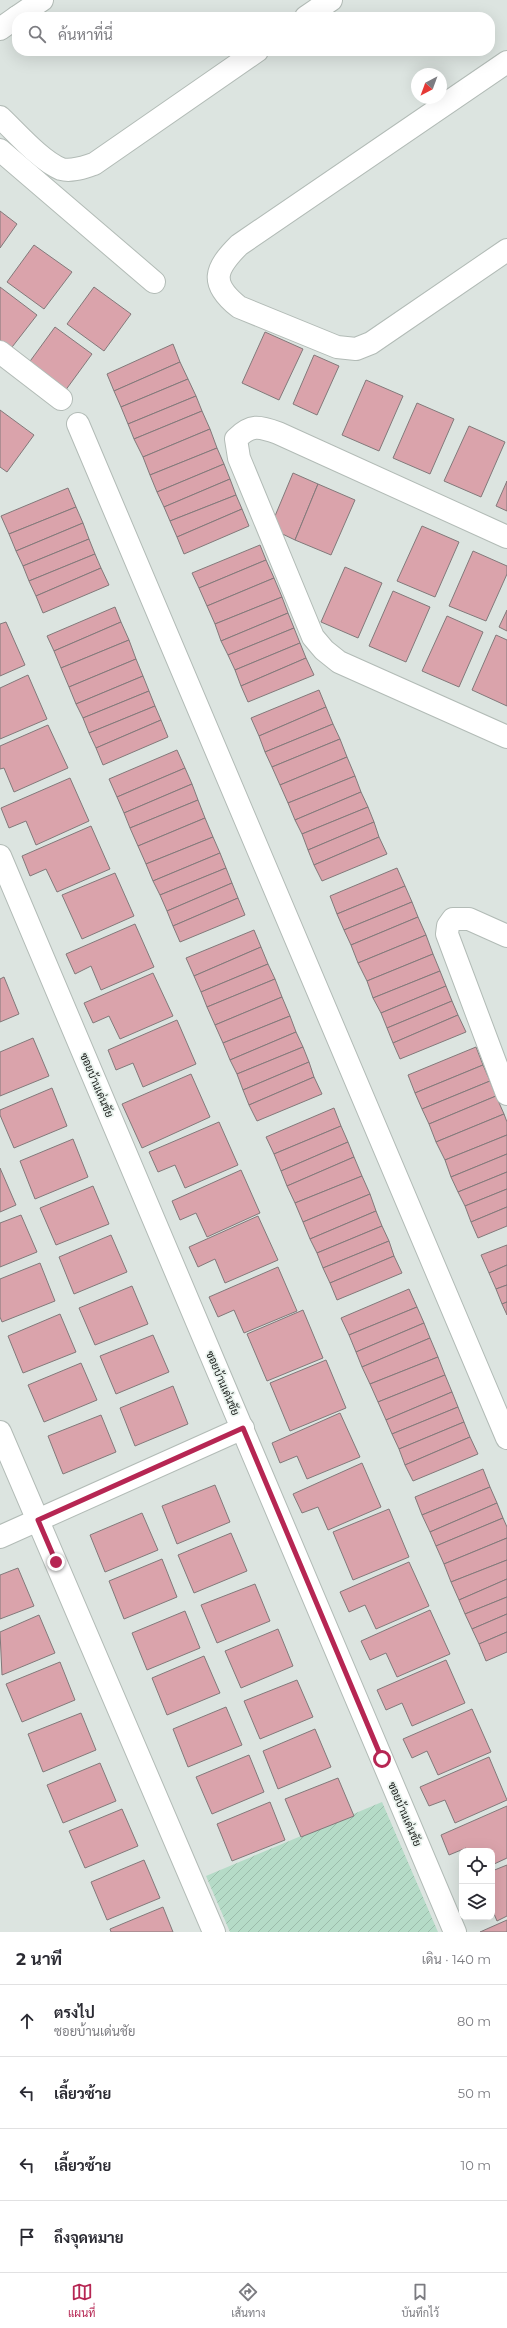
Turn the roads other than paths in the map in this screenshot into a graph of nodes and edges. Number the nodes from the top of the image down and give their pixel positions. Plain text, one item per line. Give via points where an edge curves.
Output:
1 (42, 0) edge
2 (331, 0) edge
3 (24, 12) edge
4 (313, 12) edge
5 (12, 21) edge
6 (0, 29) edge
7 (250, 56) edge
8 (507, 62) edge
9 (0, 117) edge
10 (0, 150) edge
11 (507, 250) edge
12 (154, 282) dead end
13 (0, 352) edge
14 (62, 399) dead end
15 (78, 424) dead end
16 (507, 537) edge
17 (507, 737) edge
18 (0, 856) edge
19 (507, 936) edge
20 (507, 1094) edge
21 (243, 1428) junction
22 (0, 1432) edge
23 (507, 1438) edge
24 (38, 1520) junction
25 (0, 1537) edge
26 (214, 1932) edge
27 (455, 1932) edge

1 - 3 street
2 - 4 street
5 - 6 street
7 - 9 street via 94,164 78,169 62,169 47,161
8 - 11 street via 239,245 223,261 218,272 220,286 226,296 239,306 337,348 356,349 371,343
10 - 12 street
13 - 14 street
15 - 23 street
16 - 17 street via 259,426 244,431 236,439 238,458 313,637 324,650 339,662
18 - 21 street, ซอยบ้านเด่นชัย
19 - 20 street via 469,919 453,919 448,926 447,934
21 - 24 street
21 - 27 street, ซอยบ้านเด่นชัย
22 - 24 street
24 - 25 street
24 - 26 street

